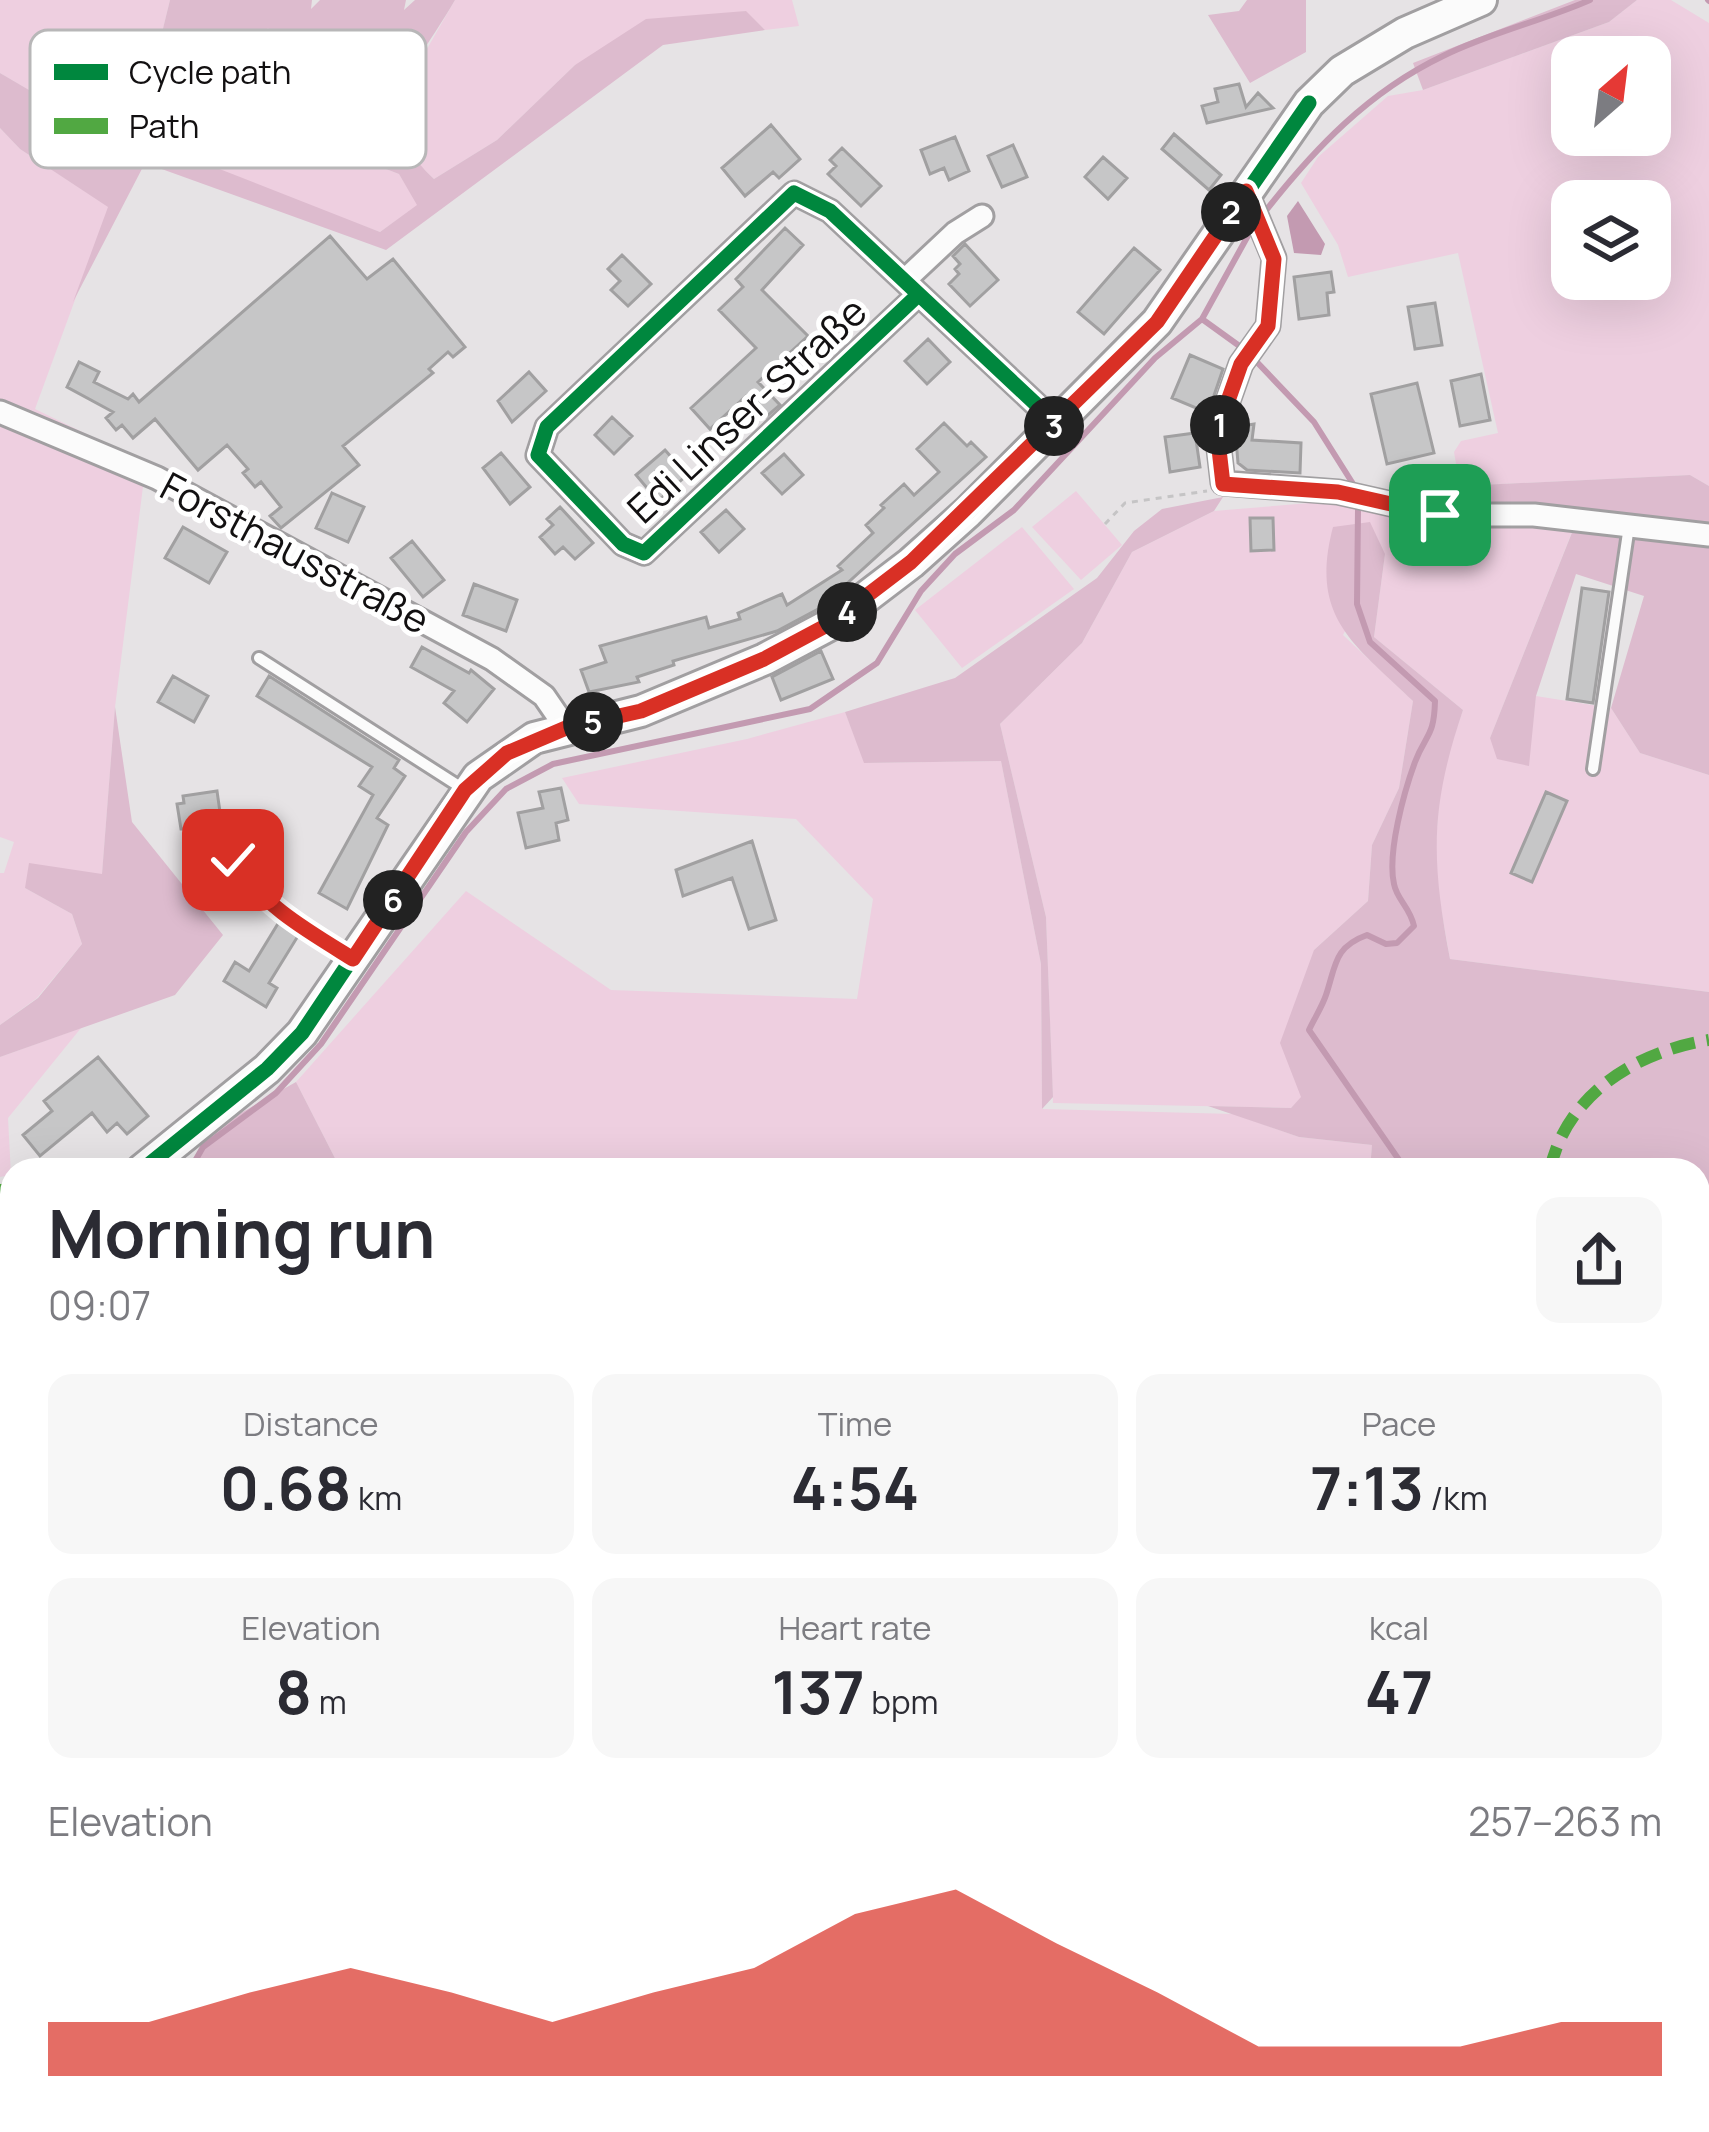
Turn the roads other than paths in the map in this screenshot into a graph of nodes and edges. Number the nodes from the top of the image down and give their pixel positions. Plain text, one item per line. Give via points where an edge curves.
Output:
1 (1481, 0) edge
2 (1251, 201) junction
3 (982, 216) dead end
4 (912, 287) junction
5 (0, 412) edge
6 (1056, 423) junction
7 (1630, 523) junction
8 (1709, 535) edge
9 (259, 658) dead end
10 (566, 728) junction
11 (1593, 769) dead end
12 (465, 790) junction
13 (220, 830) dead end
14 (353, 959) junction
15 (157, 1158) edge

1 - 2 main road via 1342,71 1310,103
2 - 6 main road via 1157,322
2 - 7 street via 1274,259 1268,326 1217,432 1223,484 1338,492 1440,515
3 - 4 street, Edi Linser-Straße via 955,232
4 - 4 street, Edi Linser-Straße via 644,553 623,544 538,455 547,427 794,193 830,211
4 - 6 street, Edi Linser-Straße
5 - 10 street, Forsthausstraße via 157,478 493,659 544,696
6 - 10 main road via 926,550 831,623 699,689
7 - 8 street
7 - 11 lane
9 - 12 lane
10 - 12 main road via 507,753
12 - 14 main road
13 - 14 lane via 252,889
14 - 15 main road via 302,1034

